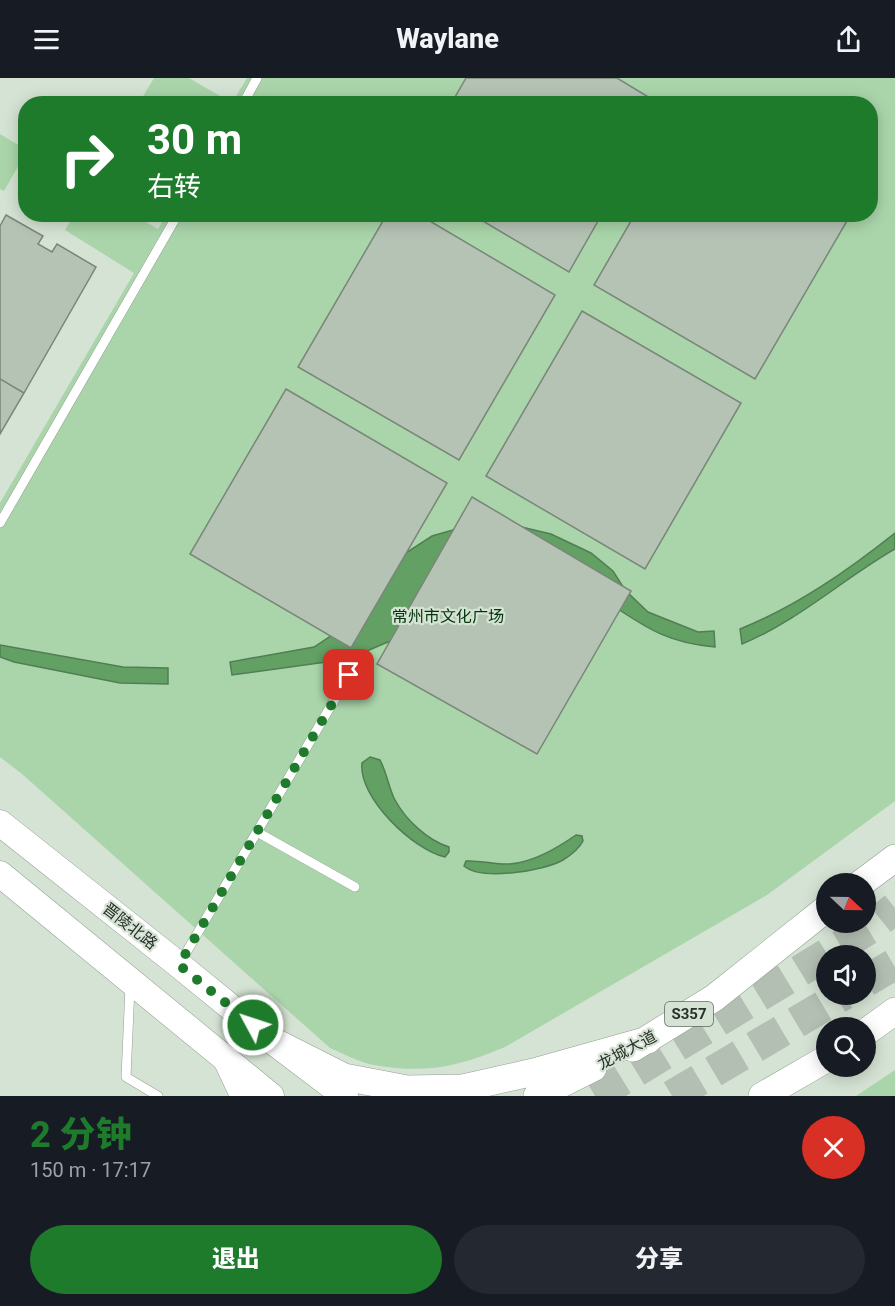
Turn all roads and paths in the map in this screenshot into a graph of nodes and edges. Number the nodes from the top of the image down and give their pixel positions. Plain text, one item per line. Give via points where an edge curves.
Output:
1 (258, 78) edge
2 (248, 96) edge
3 (173, 222) edge
4 (0, 523) edge
5 (349, 675) dead end
6 (0, 824) edge
7 (257, 832) junction
8 (895, 858) edge
9 (875, 873) edge
10 (0, 874) edge
11 (355, 887) dead end
12 (816, 917) edge
13 (179, 965) junction
14 (130, 981) junction
15 (895, 1011) edge
16 (876, 1025) edge
17 (271, 1040) junction
18 (648, 1040) junction
19 (226, 1060) junction
20 (816, 1065) edge
21 (158, 1096) edge
22 (244, 1096) edge
23 (271, 1096) edge
24 (345, 1096) edge
25 (537, 1096) edge
26 (762, 1096) edge

1 - 2 lane
3 - 4 lane
5 - 7 lane
6 - 13 main road, 晋陵北路
7 - 11 lane
7 - 13 lane
8 - 9 main road
10 - 14 main road
12 - 18 main road, 龙城大道 / S357 via 714,998
13 - 17 main road, 晋陵北路
14 - 19 main road
14 - 21 lane via 126,1077
15 - 16 main road
17 - 18 main road via 344,1077 407,1089 463,1088
17 - 24 main road, 晋陵北路
18 - 25 main road, 龙城大道 / S357
19 - 22 main road
19 - 23 main road
20 - 26 main road

